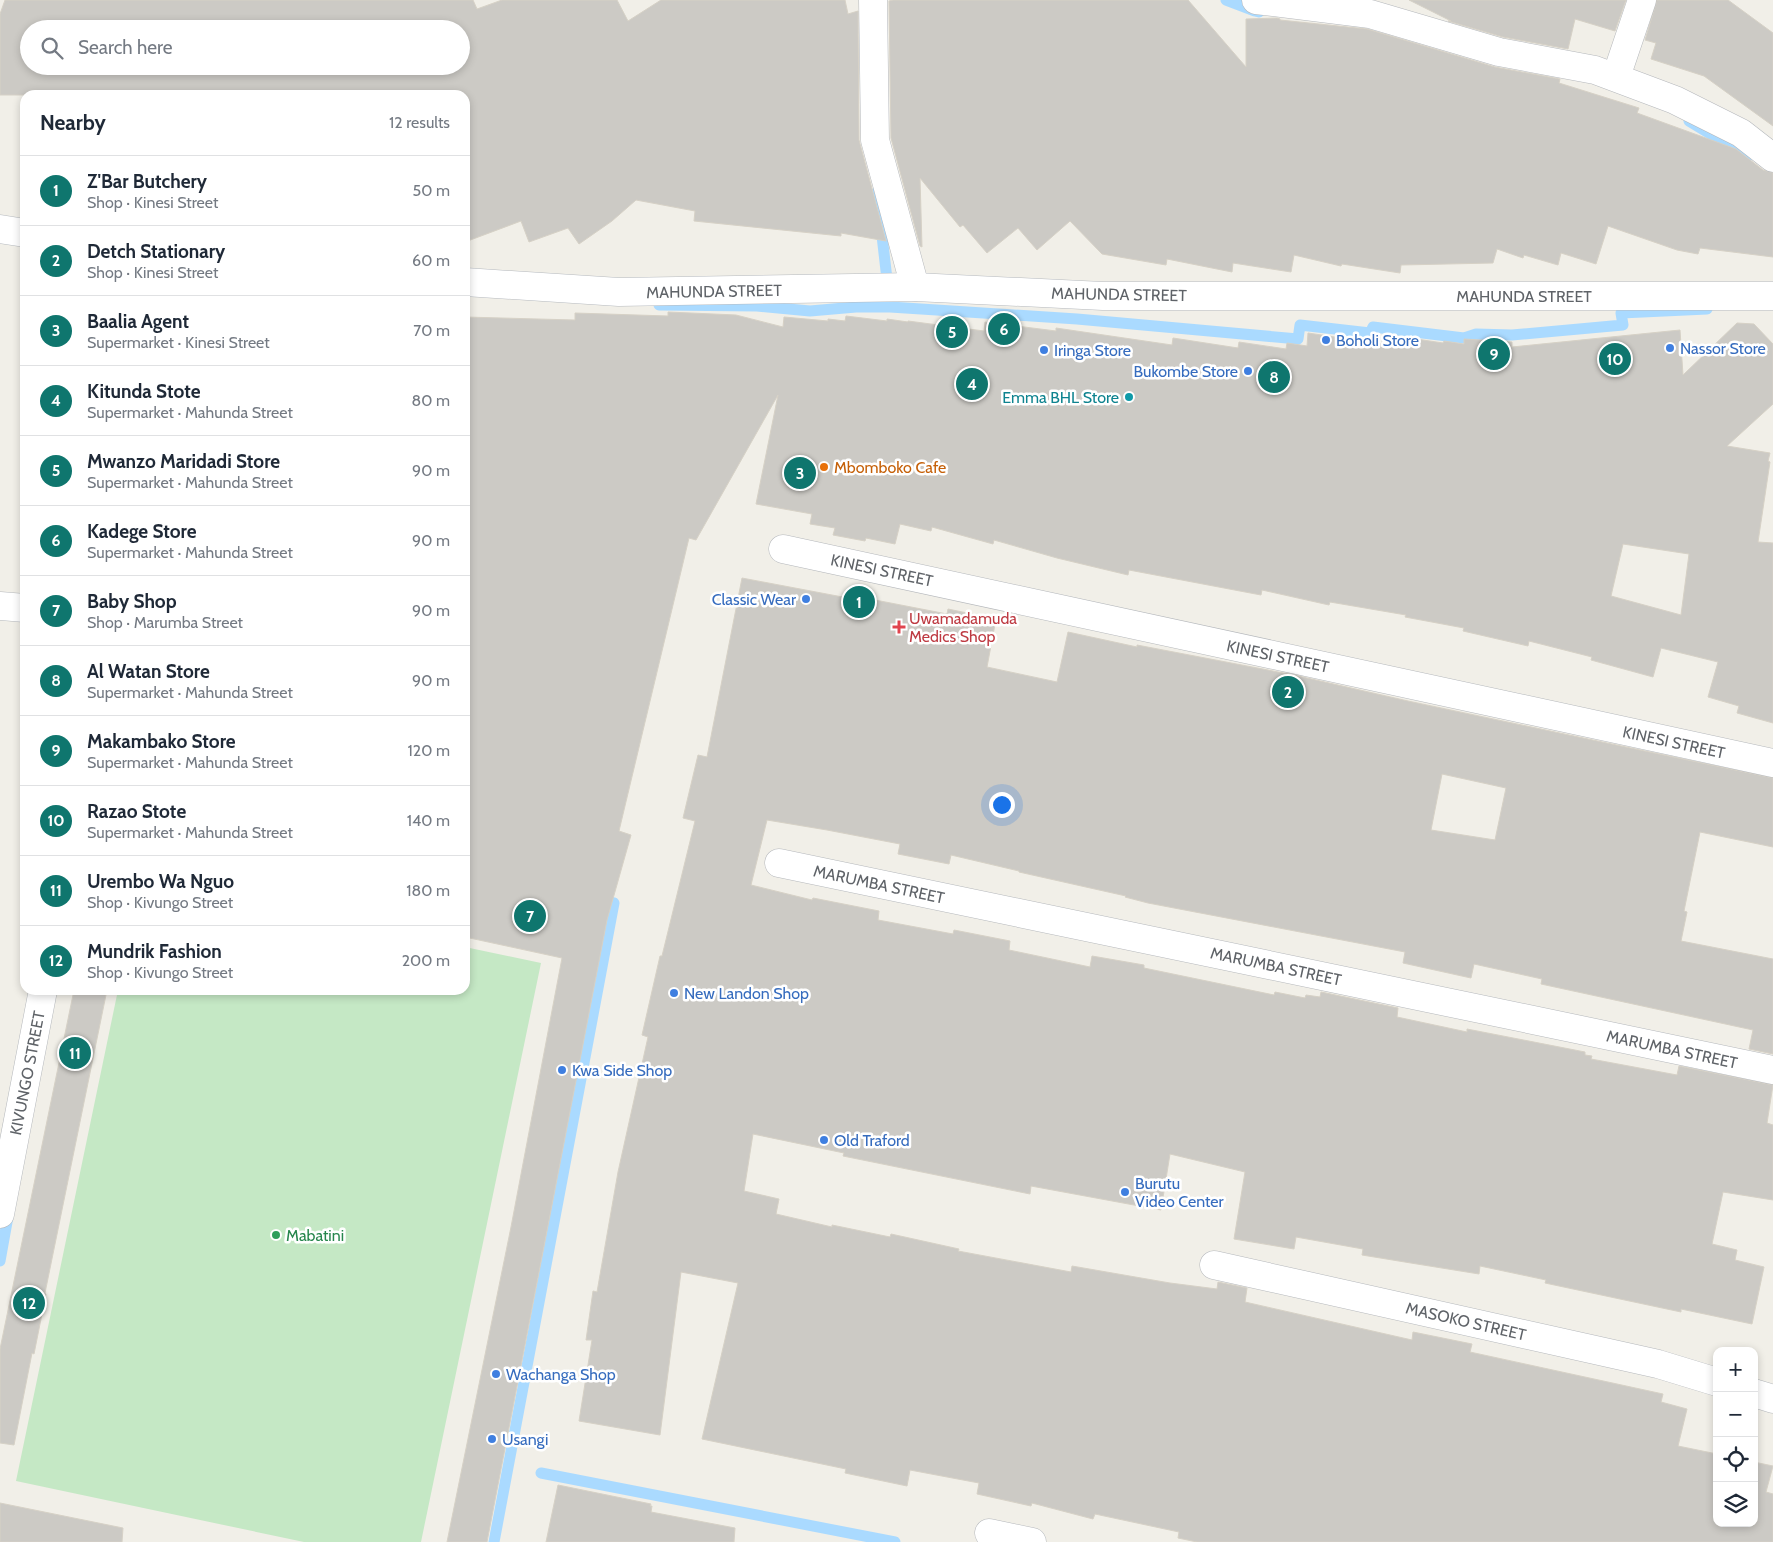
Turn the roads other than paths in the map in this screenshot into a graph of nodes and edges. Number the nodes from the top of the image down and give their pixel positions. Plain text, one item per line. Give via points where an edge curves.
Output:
1 (873, 0) edge
2 (1256, 0) edge
3 (1642, 0) edge
4 (1616, 78) junction
5 (1773, 158) edge
6 (0, 230) edge
7 (20, 232) edge
8 (470, 282) edge
9 (915, 288) junction
10 (1773, 296) edge
11 (783, 549) dead end
12 (0, 606) edge
13 (20, 608) edge
14 (1773, 763) edge
15 (779, 863) dead end
16 (42, 995) edge
17 (1773, 1070) edge
18 (0, 1214) edge
19 (1214, 1265) dead end
20 (1713, 1381) edge
21 (1758, 1394) edge
22 (1773, 1399) edge
23 (990, 1533) dead end
24 (1032, 1542) edge

1 - 9 street via 875,140
2 - 4 street via 1370,14 1499,52 1594,70
3 - 4 street
4 - 5 street via 1675,100 1741,134
6 - 7 street
8 - 9 street, MAHUNDA STREET via 619,292
9 - 10 street, MAHUNDA STREET via 1103,296
11 - 14 street, KINESI STREET
12 - 13 street
15 - 17 street, MARUMBA STREET
16 - 18 street, KIVUNGO STREET
19 - 20 street, MASOKO STREET via 1658,1364
21 - 22 street
23 - 24 street

